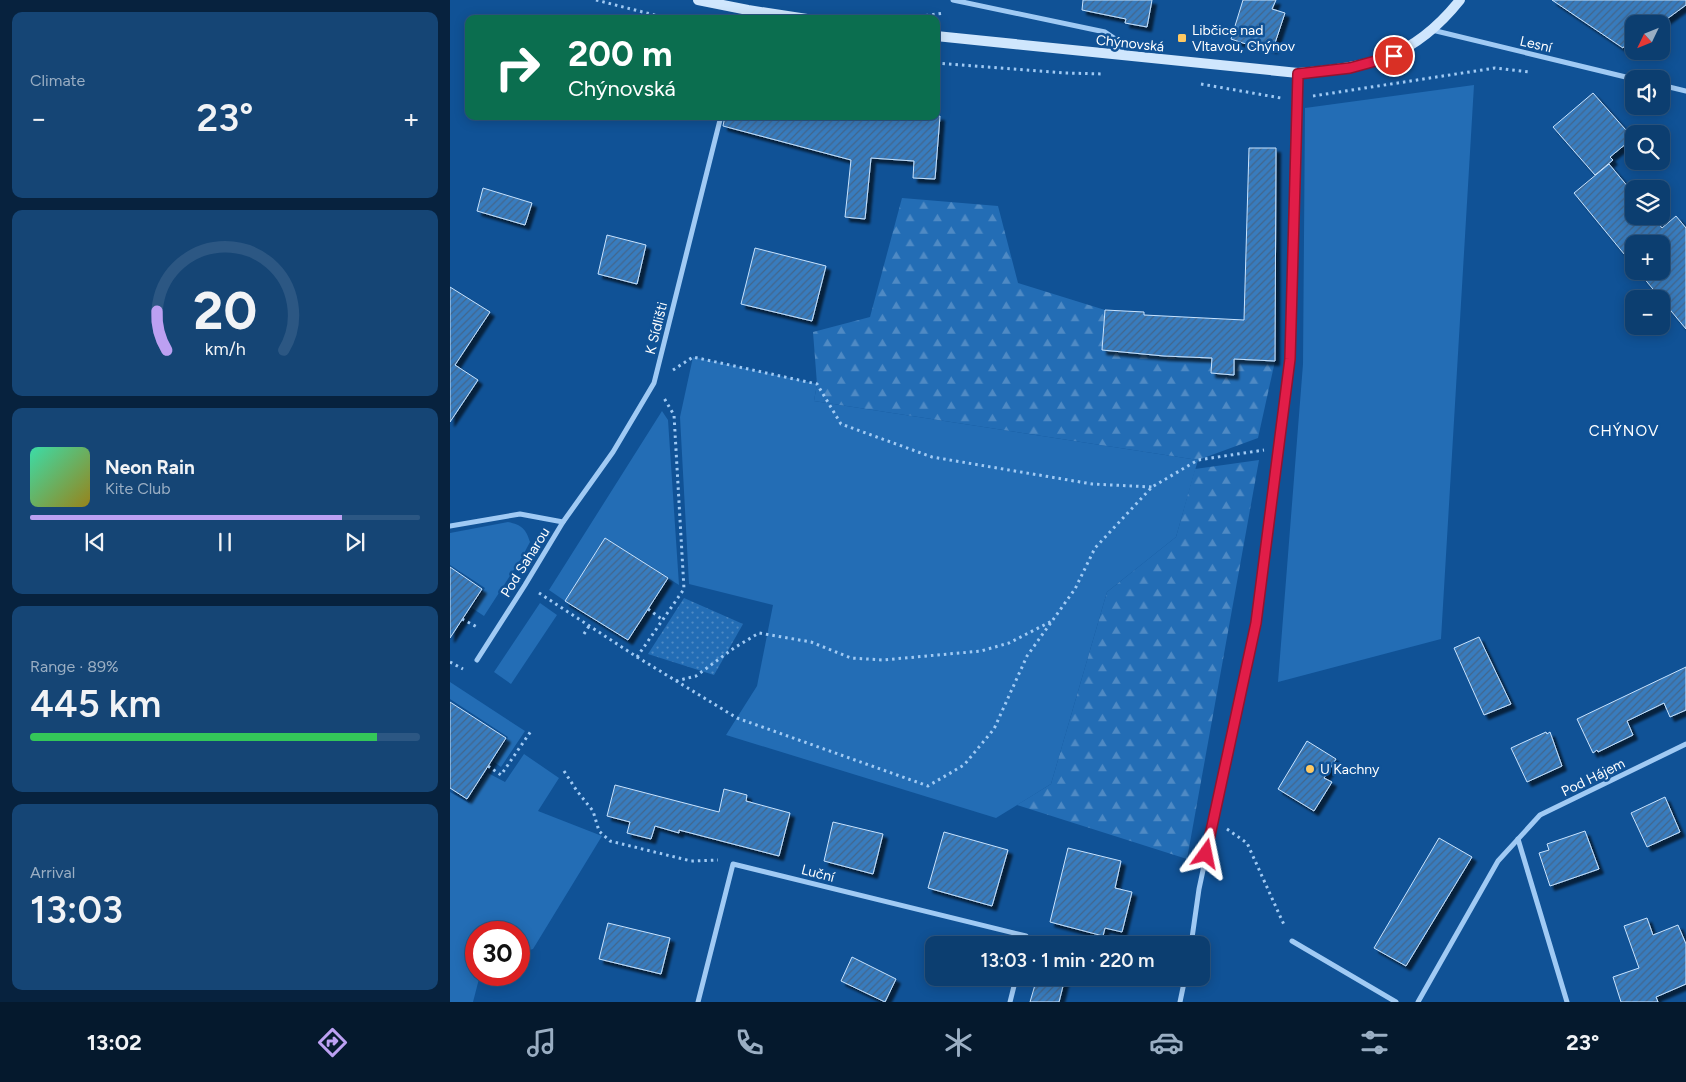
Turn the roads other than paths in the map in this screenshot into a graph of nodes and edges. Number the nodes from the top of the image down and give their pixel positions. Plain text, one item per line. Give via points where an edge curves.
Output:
1 (698, 0) edge
2 (955, 0) edge
3 (1460, 0) edge
4 (747, 14) edge
5 (1432, 30) junction
6 (940, 36) edge
7 (1123, 56) junction
8 (1298, 74) junction
9 (1625, 77) edge
10 (1670, 87) edge
11 (1686, 91) edge
12 (720, 120) edge
13 (563, 522) junction
14 (450, 526) edge
15 (476, 660) dead end
16 (1686, 744) edge
17 (1518, 839) junction
18 (1026, 936) edge
19 (1192, 936) edge
20 (1292, 941) road end
21 (1014, 986) edge
22 (1183, 986) edge
23 (698, 1002) edge
24 (1010, 1002) edge
25 (1180, 1002) edge
26 (1396, 1002) edge
27 (1418, 1002) edge
28 (1568, 1002) edge

1 - 4 street
2 - 7 street via 1106,32 1117,40
3 - 5 street, Chýnovská
5 - 8 street, Chýnovská via 1406,49 1383,60 1350,68
5 - 9 street, Lesní
6 - 7 street, Chýnovská
7 - 8 street, Chýnovská
8 - 19 street via 1290,359 1256,623 1199,889
10 - 11 street
12 - 13 street, K Sídlišti via 654,383 613,452
13 - 14 street, Pod Saharou via 520,514
13 - 15 street, Pod Saharou
16 - 17 street, Pod Hájem via 1540,815
17 - 27 street, Pod Hájem via 1498,861
17 - 28 street
18 - 23 street, Luční via 733,864
20 - 26 street
21 - 24 street
22 - 25 street

